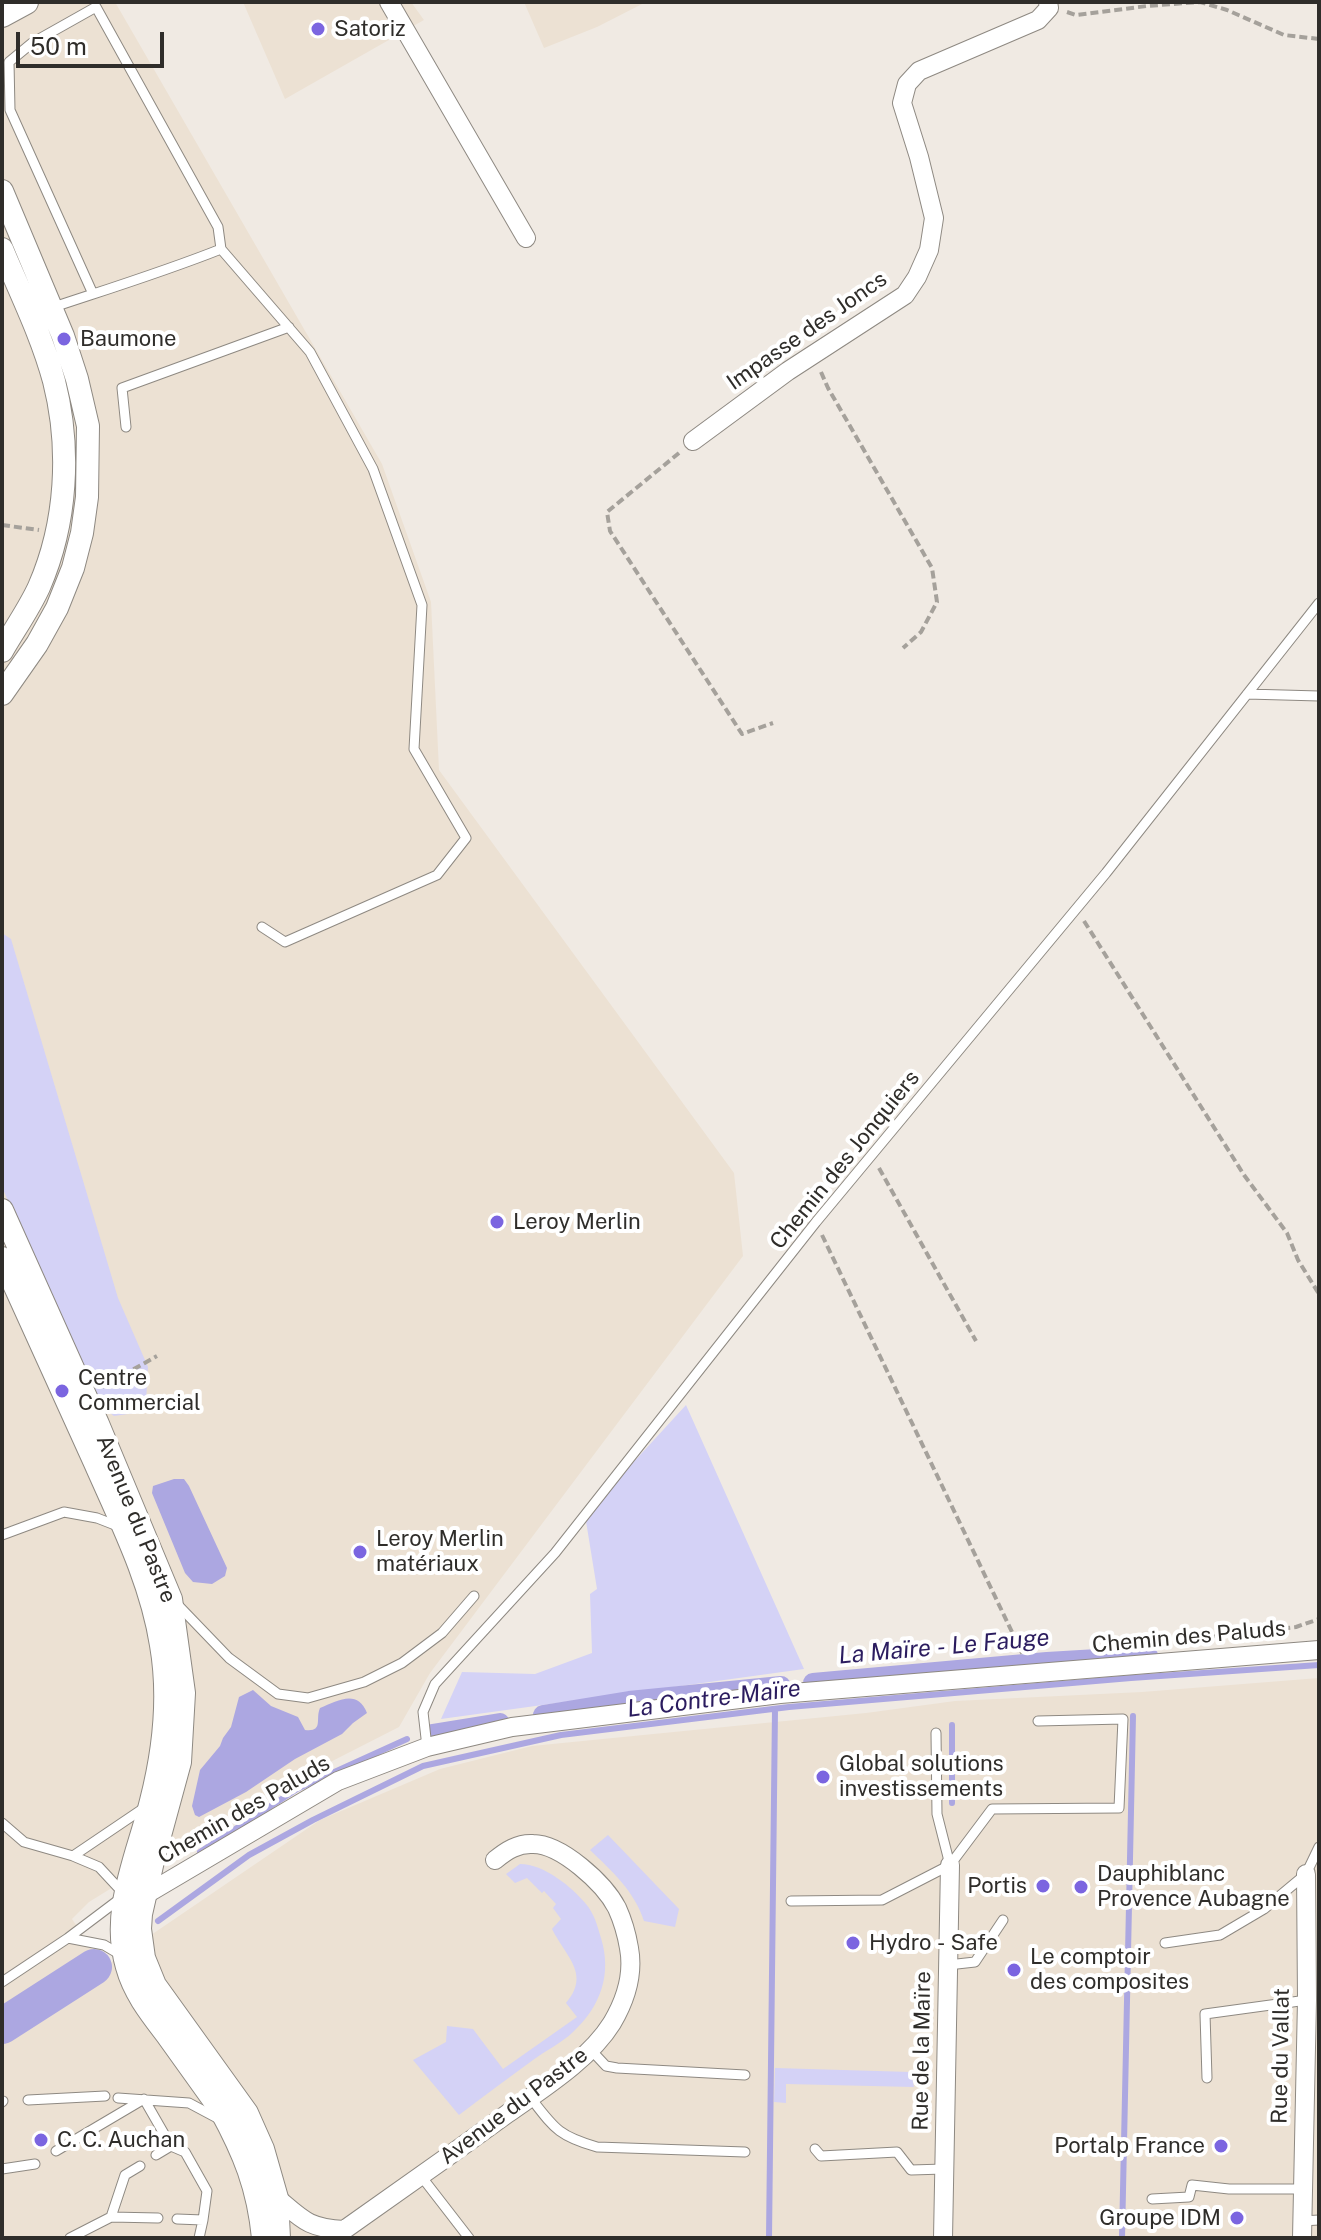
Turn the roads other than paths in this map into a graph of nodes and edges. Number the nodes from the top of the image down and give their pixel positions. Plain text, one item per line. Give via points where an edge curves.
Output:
1 (26, 2) edge
2 (389, 2) edge
3 (1049, 5) edge
4 (2, 15) edge
5 (2, 191) edge
6 (526, 238) dead end
7 (2, 249) edge
8 (221, 249) junction
9 (93, 294) junction
10 (51, 308) junction
11 (289, 327) junction
12 (126, 427) dead end
13 (693, 441) road end
14 (1319, 603) edge
15 (2, 651) edge
16 (2, 694) edge
17 (1247, 694) junction
18 (1319, 696) edge
19 (262, 927) dead end
20 (2, 1210) edge
21 (2, 1258) edge
22 (125, 1529) junction
23 (2, 1535) edge
24 (474, 1596) dead end
25 (171, 1599) junction
26 (1319, 1650) edge
27 (1038, 1721) dead end
28 (936, 1733) dead end
29 (427, 1747) junction
30 (150, 1803) junction
31 (2, 1823) edge
32 (1319, 1847) edge
33 (73, 1856) junction
34 (495, 1860) dead end
35 (950, 1865) junction
36 (1306, 1874) junction
37 (135, 1895) junction
38 (791, 1901) dead end
39 (1003, 1920) dead end
40 (68, 1938) junction
41 (1165, 1943) dead end
42 (124, 1956) junction
43 (948, 1965) junction
44 (2, 1982) edge
45 (1307, 2000) junction
46 (591, 2050) junction
47 (745, 2075) dead end
48 (1207, 2078) dead end
49 (105, 2096) dead end
50 (530, 2097) junction
51 (118, 2098) dead end
52 (144, 2099) junction
53 (28, 2100) dead end
54 (228, 2123) junction
55 (171, 2146) junction
56 (815, 2149) dead end
57 (56, 2151) dead end
58 (745, 2152) dead end
59 (156, 2155) dead end
60 (35, 2164) dead end
61 (140, 2166) dead end
62 (2, 2169) edge
63 (944, 2169) junction
64 (421, 2176) junction
65 (1302, 2189) junction
66 (277, 2198) junction
67 (1152, 2199) dead end
68 (111, 2217) junction
69 (158, 2218) dead end
70 (177, 2219) dead end
71 (203, 2220) junction
72 (1307, 2226) edge
73 (340, 2234) edge
74 (70, 2238) edge
75 (199, 2238) edge
76 (263, 2238) edge
77 (279, 2238) edge
78 (469, 2238) edge
79 (943, 2238) edge

1 - 4 main road
2 - 6 street
3 - 13 street, Impasse des Joncs via 1038,20 919,71 907,84 902,103 934,218 929,250 905,295
5 - 10 street
7 - 15 street via 53,378 62,416 64,494 39,586
8 - 9 lane
8 - 9 lane via 218,227 96,7 9,62 10,110
8 - 11 lane
9 - 10 lane
10 - 16 street via 88,426 87,497 73,568 57,608
11 - 12 lane via 122,388
11 - 19 lane via 310,352 373,469 422,605 414,749 466,838 437,875 285,942
14 - 17 lane, Chemin des Jonquiers
17 - 18 lane
17 - 29 lane, Chemin des Jonquiers via 816,1222 555,1553 435,1684 423,1712
20 - 25 street, Avenue du Pastre
21 - 22 street, Avenue du Pastre
22 - 23 lane via 64,1512
22 - 30 street, Avenue du Pastre via 150,1594 165,1678 160,1764
24 - 25 lane via 442,1633 402,1663 364,1682 308,1698 278,1694 229,1658
25 - 37 street, Avenue du Pastre via 184,1693 180,1762
26 - 29 street, Chemin des Paluds via 780,1694 512,1727
27 - 35 lane via 1123,1719 1119,1808 992,1809
28 - 35 lane via 937,1814
29 - 37 street, Chemin des Paluds via 338,1781
30 - 33 lane
30 - 37 street, Avenue du Pastre
31 - 33 lane via 24,1842
32 - 36 lane
33 - 37 lane via 99,1867
34 - 46 street, Avenue du Pastre via 507,1850 532,1843 557,1849 596,1880 617,1908 630,1950 628,1992
35 - 38 lane via 882,1900
35 - 43 street, Rue de la Maïre
36 - 41 lane via 1264,1909 1220,1935
36 - 45 street, Rue du Vallat
37 - 40 lane
37 - 42 street, Avenue du Pastre via 122,1922
37 - 66 street, Avenue du Pastre via 144,1958 155,1985 247,2113
39 - 43 lane via 975,1962
40 - 42 lane via 104,1945
40 - 44 lane
42 - 54 street, Avenue du Pastre via 141,1999
43 - 63 street, Rue de la Maïre
45 - 48 lane via 1205,2014
45 - 65 street, Rue du Vallat
46 - 47 lane via 606,2066 617,2068
46 - 50 street, Avenue du Pastre
49 - 53 lane
50 - 58 lane via 554,2128 597,2147
50 - 64 street, Avenue du Pastre
51 - 52 lane
52 - 54 lane via 189,2103
52 - 55 lane
52 - 57 lane
54 - 76 street, Avenue du Pastre via 252,2176
55 - 59 lane
55 - 71 lane via 185,2152 207,2191
56 - 63 lane via 821,2156 897,2152 911,2170
60 - 62 lane
61 - 68 lane via 125,2175
63 - 79 street, Rue de la Maïre
64 - 73 street, Avenue du Pastre
64 - 78 lane
65 - 67 lane via 1192,2185 1189,2197
65 - 72 street, Rue du Vallat
66 - 73 street via 309,2224
66 - 77 street, Avenue du Pastre
68 - 69 lane
68 - 74 lane
70 - 71 lane
71 - 75 lane

